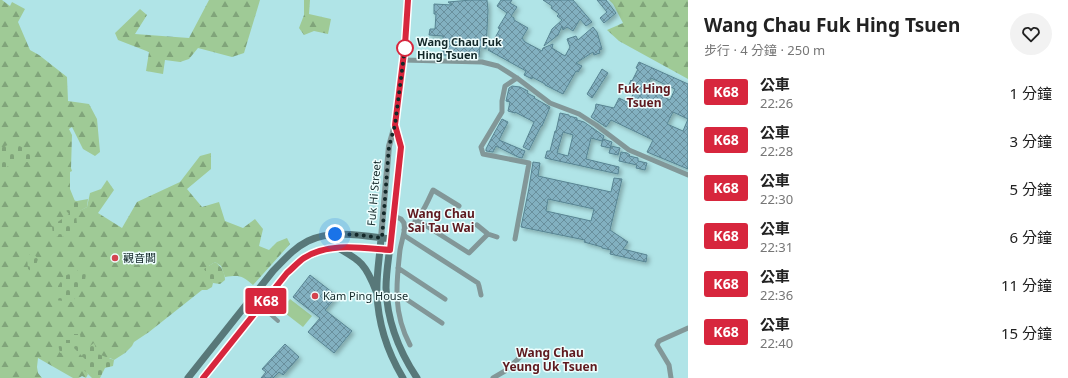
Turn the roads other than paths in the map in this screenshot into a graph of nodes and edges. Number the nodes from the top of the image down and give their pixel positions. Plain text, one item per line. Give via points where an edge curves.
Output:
1 (408, 0) edge
2 (403, 60) junction
3 (516, 78) junction
4 (395, 125) junction
5 (688, 175) edge
6 (460, 206) dead end
7 (394, 216) junction
8 (417, 220) junction
9 (477, 226) dead end
10 (404, 232) junction
11 (488, 234) junction
12 (497, 237) dead end
13 (382, 238) junction
14 (391, 239) junction
15 (515, 239) dead end
16 (336, 247) junction
17 (380, 249) junction
18 (390, 250) junction
19 (398, 268) junction
20 (377, 293) junction
21 (397, 293) junction
22 (481, 295) dead end
23 (445, 298) dead end
24 (261, 306) junction
25 (278, 321) dead end
26 (442, 323) dead end
27 (688, 328) edge
28 (410, 345) dead end
29 (519, 358) dead end
30 (188, 378) edge
31 (203, 378) edge
32 (403, 378) edge
33 (417, 378) edge
34 (493, 378) edge
35 (671, 378) edge

1 - 2 street, Fuk Hi Street
2 - 3 street via 482,62 498,66
2 - 4 street, Fuk Hi Street
3 - 5 street via 550,103 579,114 629,150
3 - 15 street via 505,86 502,112 481,147 483,154 529,163
4 - 7 street, Fuk Hi Street via 401,147
4 - 13 street, Fuk Hi Street via 389,146
6 - 8 street via 433,190
7 - 10 street via 404,222
7 - 14 street, Fuk Hi Street
8 - 10 street
8 - 11 street via 469,253
9 - 11 street
10 - 19 street
10 - 22 street via 405,236 478,284
11 - 12 street
13 - 14 main road
13 - 17 main road, Fuk Hi Street
13 - 30 main road via 335,234 309,241 297,248 273,271
14 - 18 main road, Fuk Hi Street
16 - 17 main road
16 - 20 main road via 365,267
16 - 24 main road via 304,258 287,273
17 - 18 main road
17 - 20 main road, Fuk Hi Street
18 - 33 main road, Fuk Hi Street via 386,288 390,318 398,345
19 - 21 street
19 - 23 street
20 - 32 main road, Fuk Hi Street via 380,319 388,347 394,364
21 - 26 street
21 - 28 street via 399,317
24 - 25 street
24 - 31 main road
27 - 35 street via 659,341 657,345 668,365
29 - 34 street

